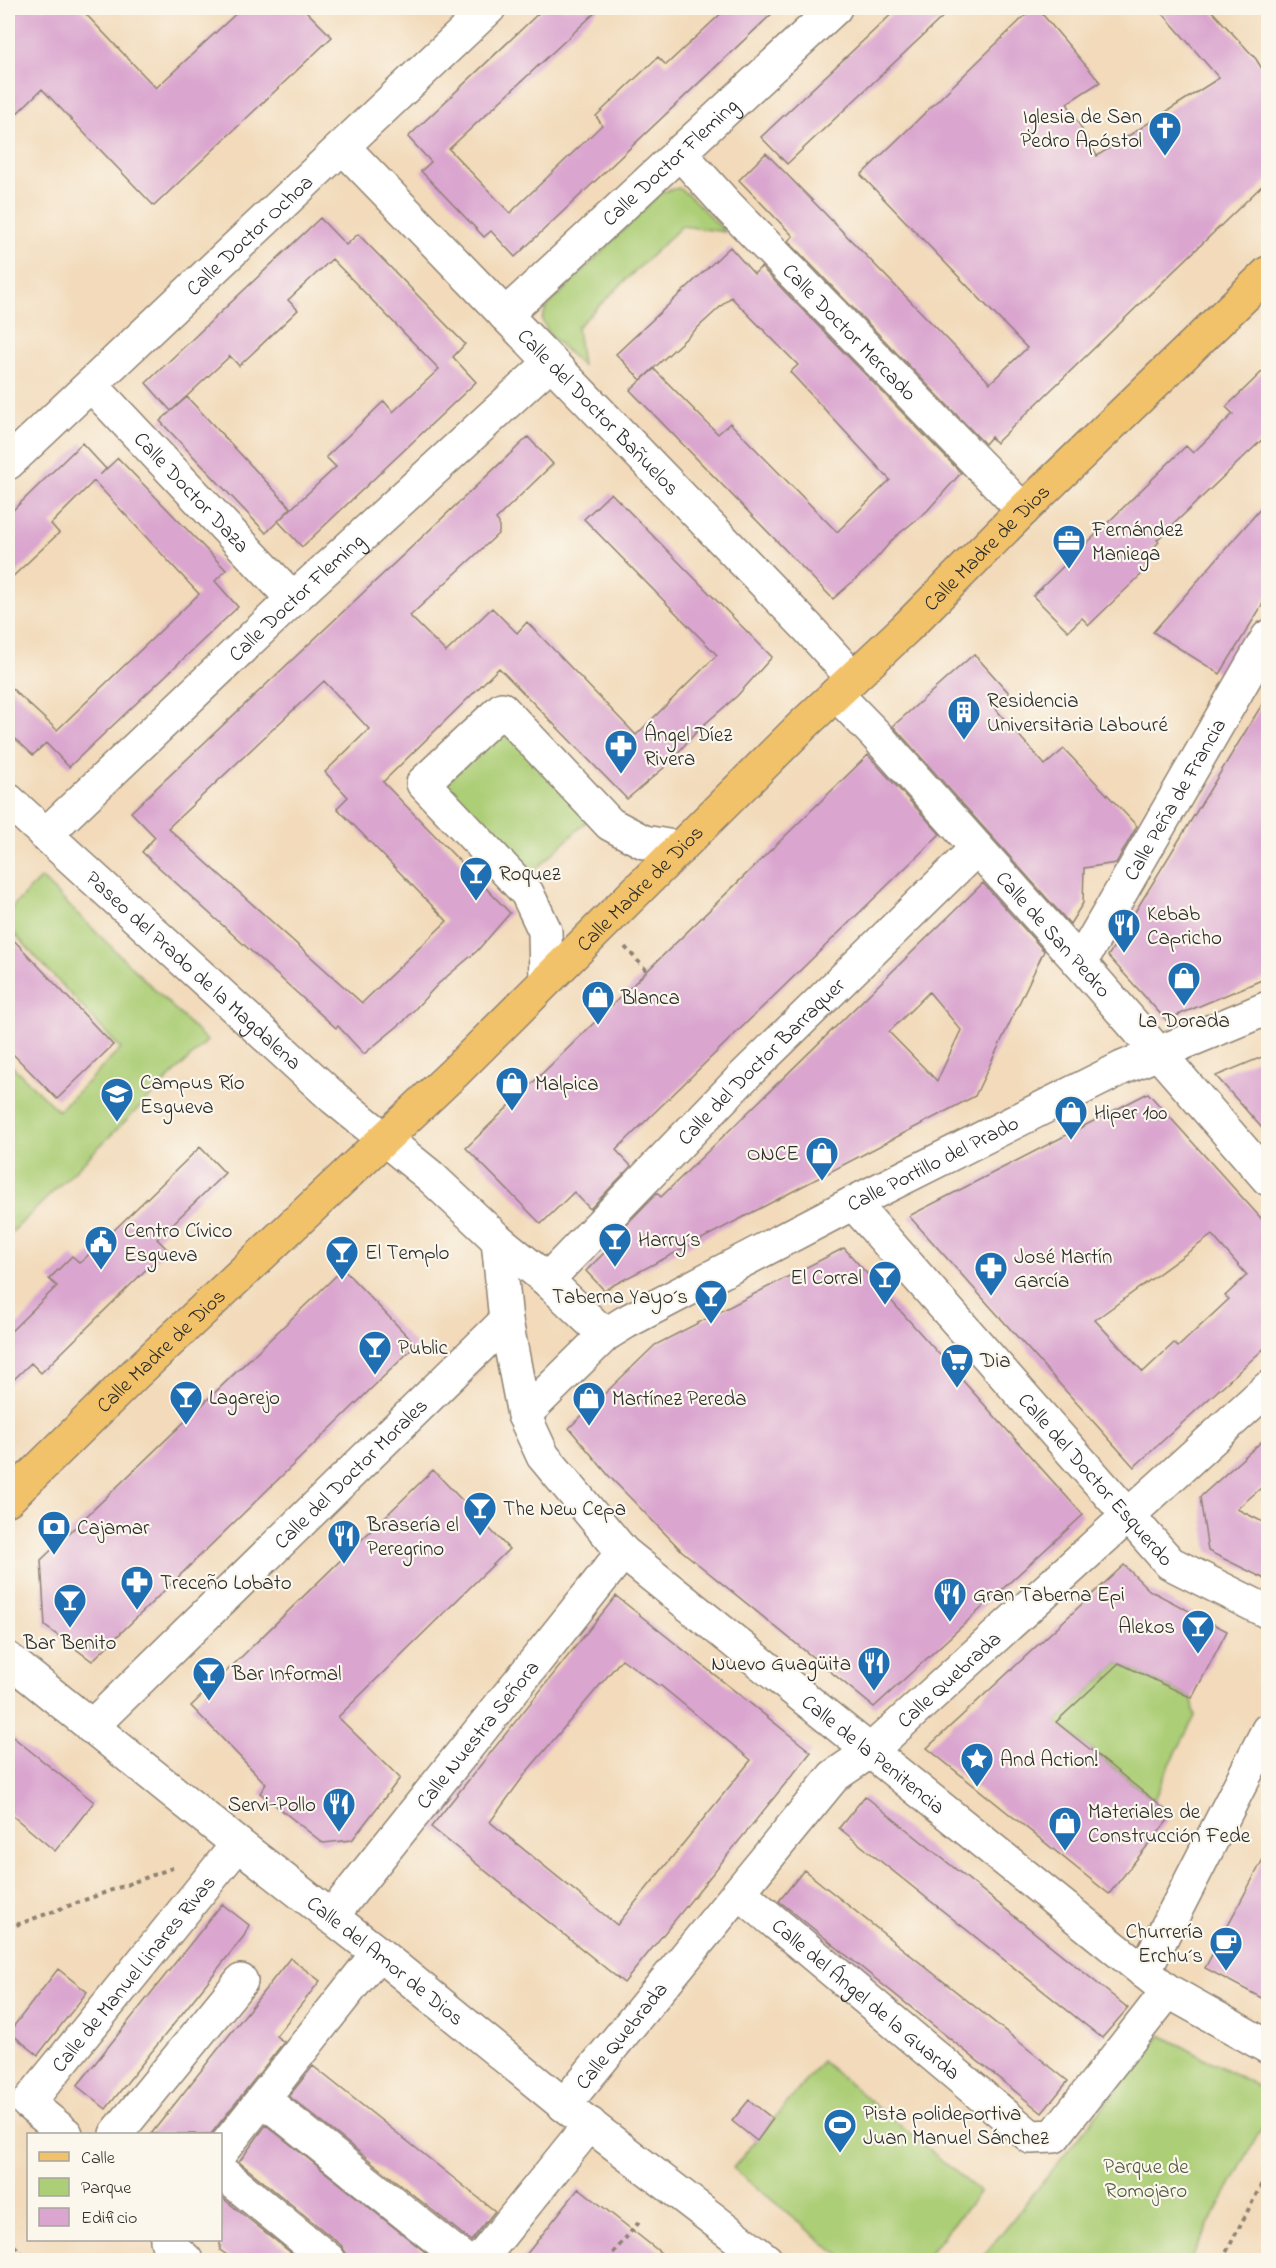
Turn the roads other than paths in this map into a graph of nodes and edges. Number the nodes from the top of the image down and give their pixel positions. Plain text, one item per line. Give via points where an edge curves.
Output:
1 (489, 8) edge
2 (835, 8) edge
3 (343, 147) junction
4 (679, 152) junction
5 (1269, 273) edge
6 (505, 315) junction
7 (551, 362) junction
8 (92, 385) junction
9 (8, 463) edge
10 (1023, 510) junction
11 (293, 599) junction
12 (1269, 638) edge
13 (844, 685) junction
14 (8, 800) edge
15 (45, 835) junction
16 (680, 848) junction
17 (977, 848) junction
18 (1080, 963) junction
19 (546, 980) junction
20 (1269, 1008) edge
21 (1160, 1054) junction
22 (382, 1138) junction
23 (1269, 1179) edge
24 (853, 1203) junction
25 (498, 1240) junction
26 (548, 1280) junction
27 (506, 1321) junction
28 (605, 1335) junction
29 (1269, 1388) edge
30 (524, 1415) junction
31 (8, 1499) edge
32 (1128, 1516) junction
33 (623, 1552) junction
34 (1269, 1612) edge
35 (8, 1659) edge
36 (92, 1727) junction
37 (1269, 1730) edge
38 (869, 1752) junction
39 (238, 1844) junction
40 (739, 1892) junction
41 (331, 1917) junction
42 (378, 1953) junction
43 (241, 1981) dead end
44 (1156, 1982) junction
45 (1269, 2047) edge
46 (264, 2100) junction
47 (564, 2105) junction
48 (590, 2124) junction
49 (65, 2133) edge
50 (117, 2133) edge
51 (222, 2151) edge
52 (222, 2173) edge
53 (167, 2241) edge
54 (186, 2260) edge
55 (329, 2260) edge
56 (464, 2260) edge
57 (480, 2260) edge
58 (766, 2260) edge

1 - 3 street, Calle Doctor Ochoa
2 - 4 street, Calle Doctor Fleming
3 - 6 street, Calle del Doctor Bañuelos
3 - 8 street, Calle Doctor Ochoa
4 - 6 street, Calle Doctor Fleming
4 - 10 street, Calle Doctor Mercado
5 - 10 main road, Calle Madre de Dios
6 - 7 street, Calle del Doctor Bañuelos
7 - 11 street, Calle Doctor Fleming
7 - 13 street, Calle del Doctor Bañuelos via 807,627
8 - 9 street, Calle Doctor Ochoa
8 - 11 street, Calle Doctor Daza
10 - 13 main road, Calle Madre de Dios
11 - 15 street, Calle Doctor Fleming
12 - 18 street, Calle Peña de Francia
13 - 16 main road, Calle Madre de Dios
13 - 17 street, Calle de San Pedro via 876,734
14 - 15 street, Paseo del Prado de la Magdalena
15 - 22 street, Paseo del Prado de la Magdalena via 333,1098
16 - 19 main road, Calle Madre de Dios
16 - 19 street via 644,842 610,824 502,709 423,783 527,893 545,931
17 - 18 street, Calle de San Pedro
17 - 26 street, Calle del Doctor Barraquer via 742,1078
18 - 21 street, Calle de San Pedro
19 - 22 main road, Calle Madre de Dios via 454,1073
20 - 21 street, Calle Portillo del Prado
21 - 23 street, Calle de San Pedro
21 - 24 street, Calle Portillo del Prado via 1122,1068
22 - 25 street, Paseo del Prado de la Magdalena via 430,1176
22 - 31 main road, Calle Madre de Dios
24 - 28 street, Calle Portillo del Prado
24 - 32 street, Calle del Doctor Esquerdo
25 - 26 street, Paseo del Prado de la Magdalena
25 - 27 street, Calle de la Penitencia
26 - 28 street, Paseo del Prado de la Magdalena
27 - 30 street, Calle de la Penitencia
27 - 36 street, Calle del Doctor Morales
28 - 30 street, Calle Portillo del Prado
29 - 32 street, Calle Quebrada
30 - 33 street, Calle de la Penitencia via 543,1456
32 - 34 street, Calle del Doctor Esquerdo via 1170,1563
32 - 38 street, Calle Quebrada
33 - 38 street, Calle de la Penitencia
33 - 41 street, Calle Nuestra Señora
35 - 36 street, Calle del Amor de Dios
36 - 39 street, Calle del Amor de Dios
37 - 44 street
38 - 40 street, Calle Quebrada via 834,1776
38 - 44 street, Calle de la Penitencia
39 - 41 street, Calle del Amor de Dios
39 - 49 street, Calle de Manuel Linares Rivas via 28,2103
40 - 44 street, Calle del Ángel de la Guarda via 1031,2137 1054,2136
40 - 47 street, Calle Quebrada
41 - 42 street, Calle del Amor de Dios
42 - 46 street
42 - 47 street, Calle del Amor de Dios
43 - 50 street
44 - 45 street, Calle de la Penitencia
46 - 51 street
46 - 56 street
47 - 48 street, Calle del Amor de Dios
48 - 57 street
48 - 58 street, Calle del Amor de Dios
52 - 55 street
53 - 54 street

